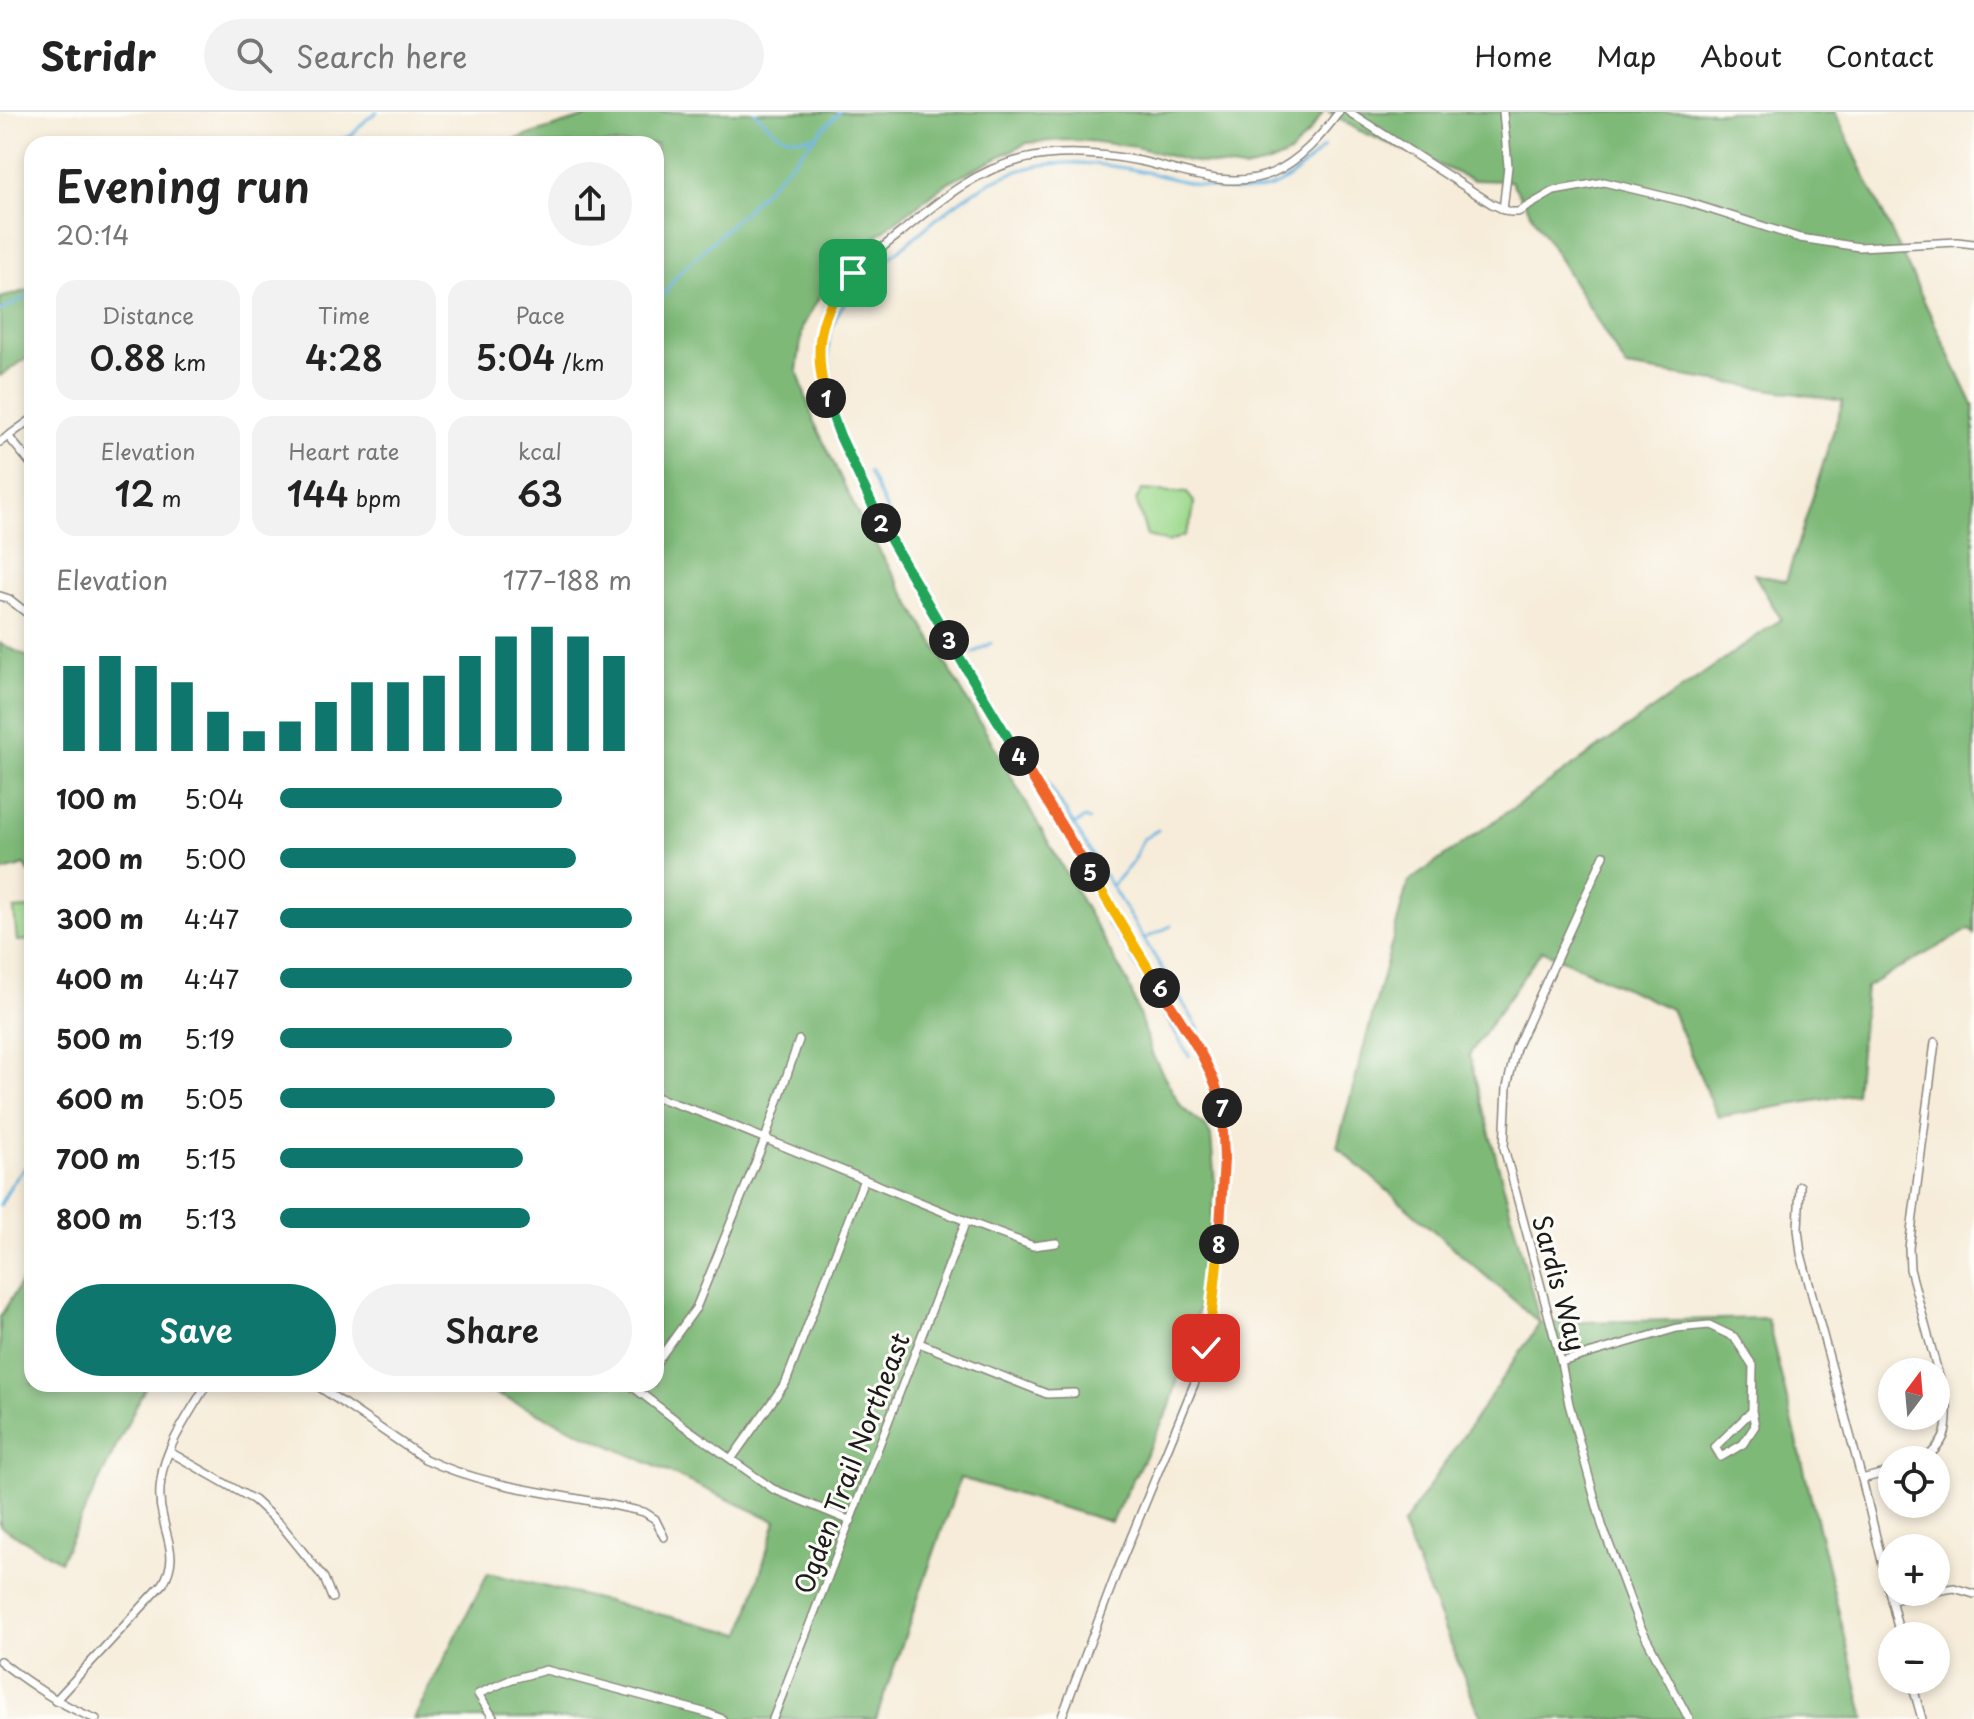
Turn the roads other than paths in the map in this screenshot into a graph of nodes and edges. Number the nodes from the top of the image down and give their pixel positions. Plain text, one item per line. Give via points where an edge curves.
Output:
1 (1339, 112) edge
2 (1349, 112) edge
3 (1503, 112) edge
4 (1503, 210) junction
5 (1974, 244) edge
6 (24, 425) edge
7 (8, 436) junction
8 (0, 442) edge
9 (24, 455) edge
10 (0, 596) edge
11 (24, 611) edge
12 (1604, 855) dead end
13 (799, 1040) dead end
14 (1935, 1042) dead end
15 (664, 1100) edge
16 (765, 1139) junction
17 (864, 1179) junction
18 (1800, 1186) dead end
19 (966, 1221) junction
20 (1056, 1243) dead end
21 (919, 1343) junction
22 (664, 1352) edge
23 (1561, 1362) junction
24 (203, 1392) edge
25 (327, 1392) edge
26 (643, 1392) edge
27 (1074, 1393) dead end
28 (1752, 1411) junction
29 (1938, 1446) edge
30 (170, 1452) junction
31 (732, 1458) junction
32 (1878, 1475) edge
33 (1862, 1479) junction
34 (851, 1521) junction
35 (664, 1537) dead end
36 (1878, 1546) edge
37 (1950, 1589) edge
38 (1974, 1594) edge
39 (332, 1598) dead end
40 (0, 1661) edge
41 (1915, 1694) edge
42 (55, 1701) junction
43 (96, 1719) edge
44 (494, 1719) edge
45 (722, 1719) edge
46 (773, 1719) edge
47 (1061, 1719) edge
48 (1689, 1719) edge
49 (1922, 1719) edge

1 - 47 street via 1292,162 1250,179 1215,178 1137,160 1079,154 1033,157 995,168 945,197 853,273 833,300 821,335 821,376 829,406 887,534 1196,1047 1222,1107 1218,1248 1203,1357
2 - 4 street
3 - 4 street via 1508,166
4 - 5 street via 1518,212 1554,191 1604,182 1800,238 1859,247
6 - 7 street
7 - 8 street
7 - 9 street
10 - 11 street
12 - 23 street, Sardis Way via 1516,1048 1507,1087 1504,1148
13 - 16 street
14 - 29 street via 1909,1248 1947,1406 1948,1427
15 - 16 street
16 - 17 street
16 - 22 street via 696,1308
17 - 19 street
17 - 31 street via 786,1382
18 - 33 street via 1801,1254
19 - 20 street via 1033,1246
19 - 21 street, Ogden Trail Northeast
21 - 27 street via 1047,1394
21 - 34 street, Ogden Trail Northeast
23 - 28 street via 1677,1328 1709,1325 1734,1337 1753,1366
23 - 48 street, Sardis Way via 1602,1525 1639,1624
24 - 30 street
25 - 35 street via 435,1464 528,1490 644,1512 655,1519
26 - 31 street
28 - 28 street via 1715,1447 1721,1457 1743,1444 1755,1426
30 - 39 street via 264,1509 324,1578
30 - 42 street via 161,1481 170,1573
31 - 34 street via 773,1489
32 - 33 street
33 - 36 street
34 - 46 street, Ogden Trail Northeast
37 - 38 street
40 - 42 street
41 - 49 street
42 - 43 street
44 - 45 street via 478,1694 546,1670

